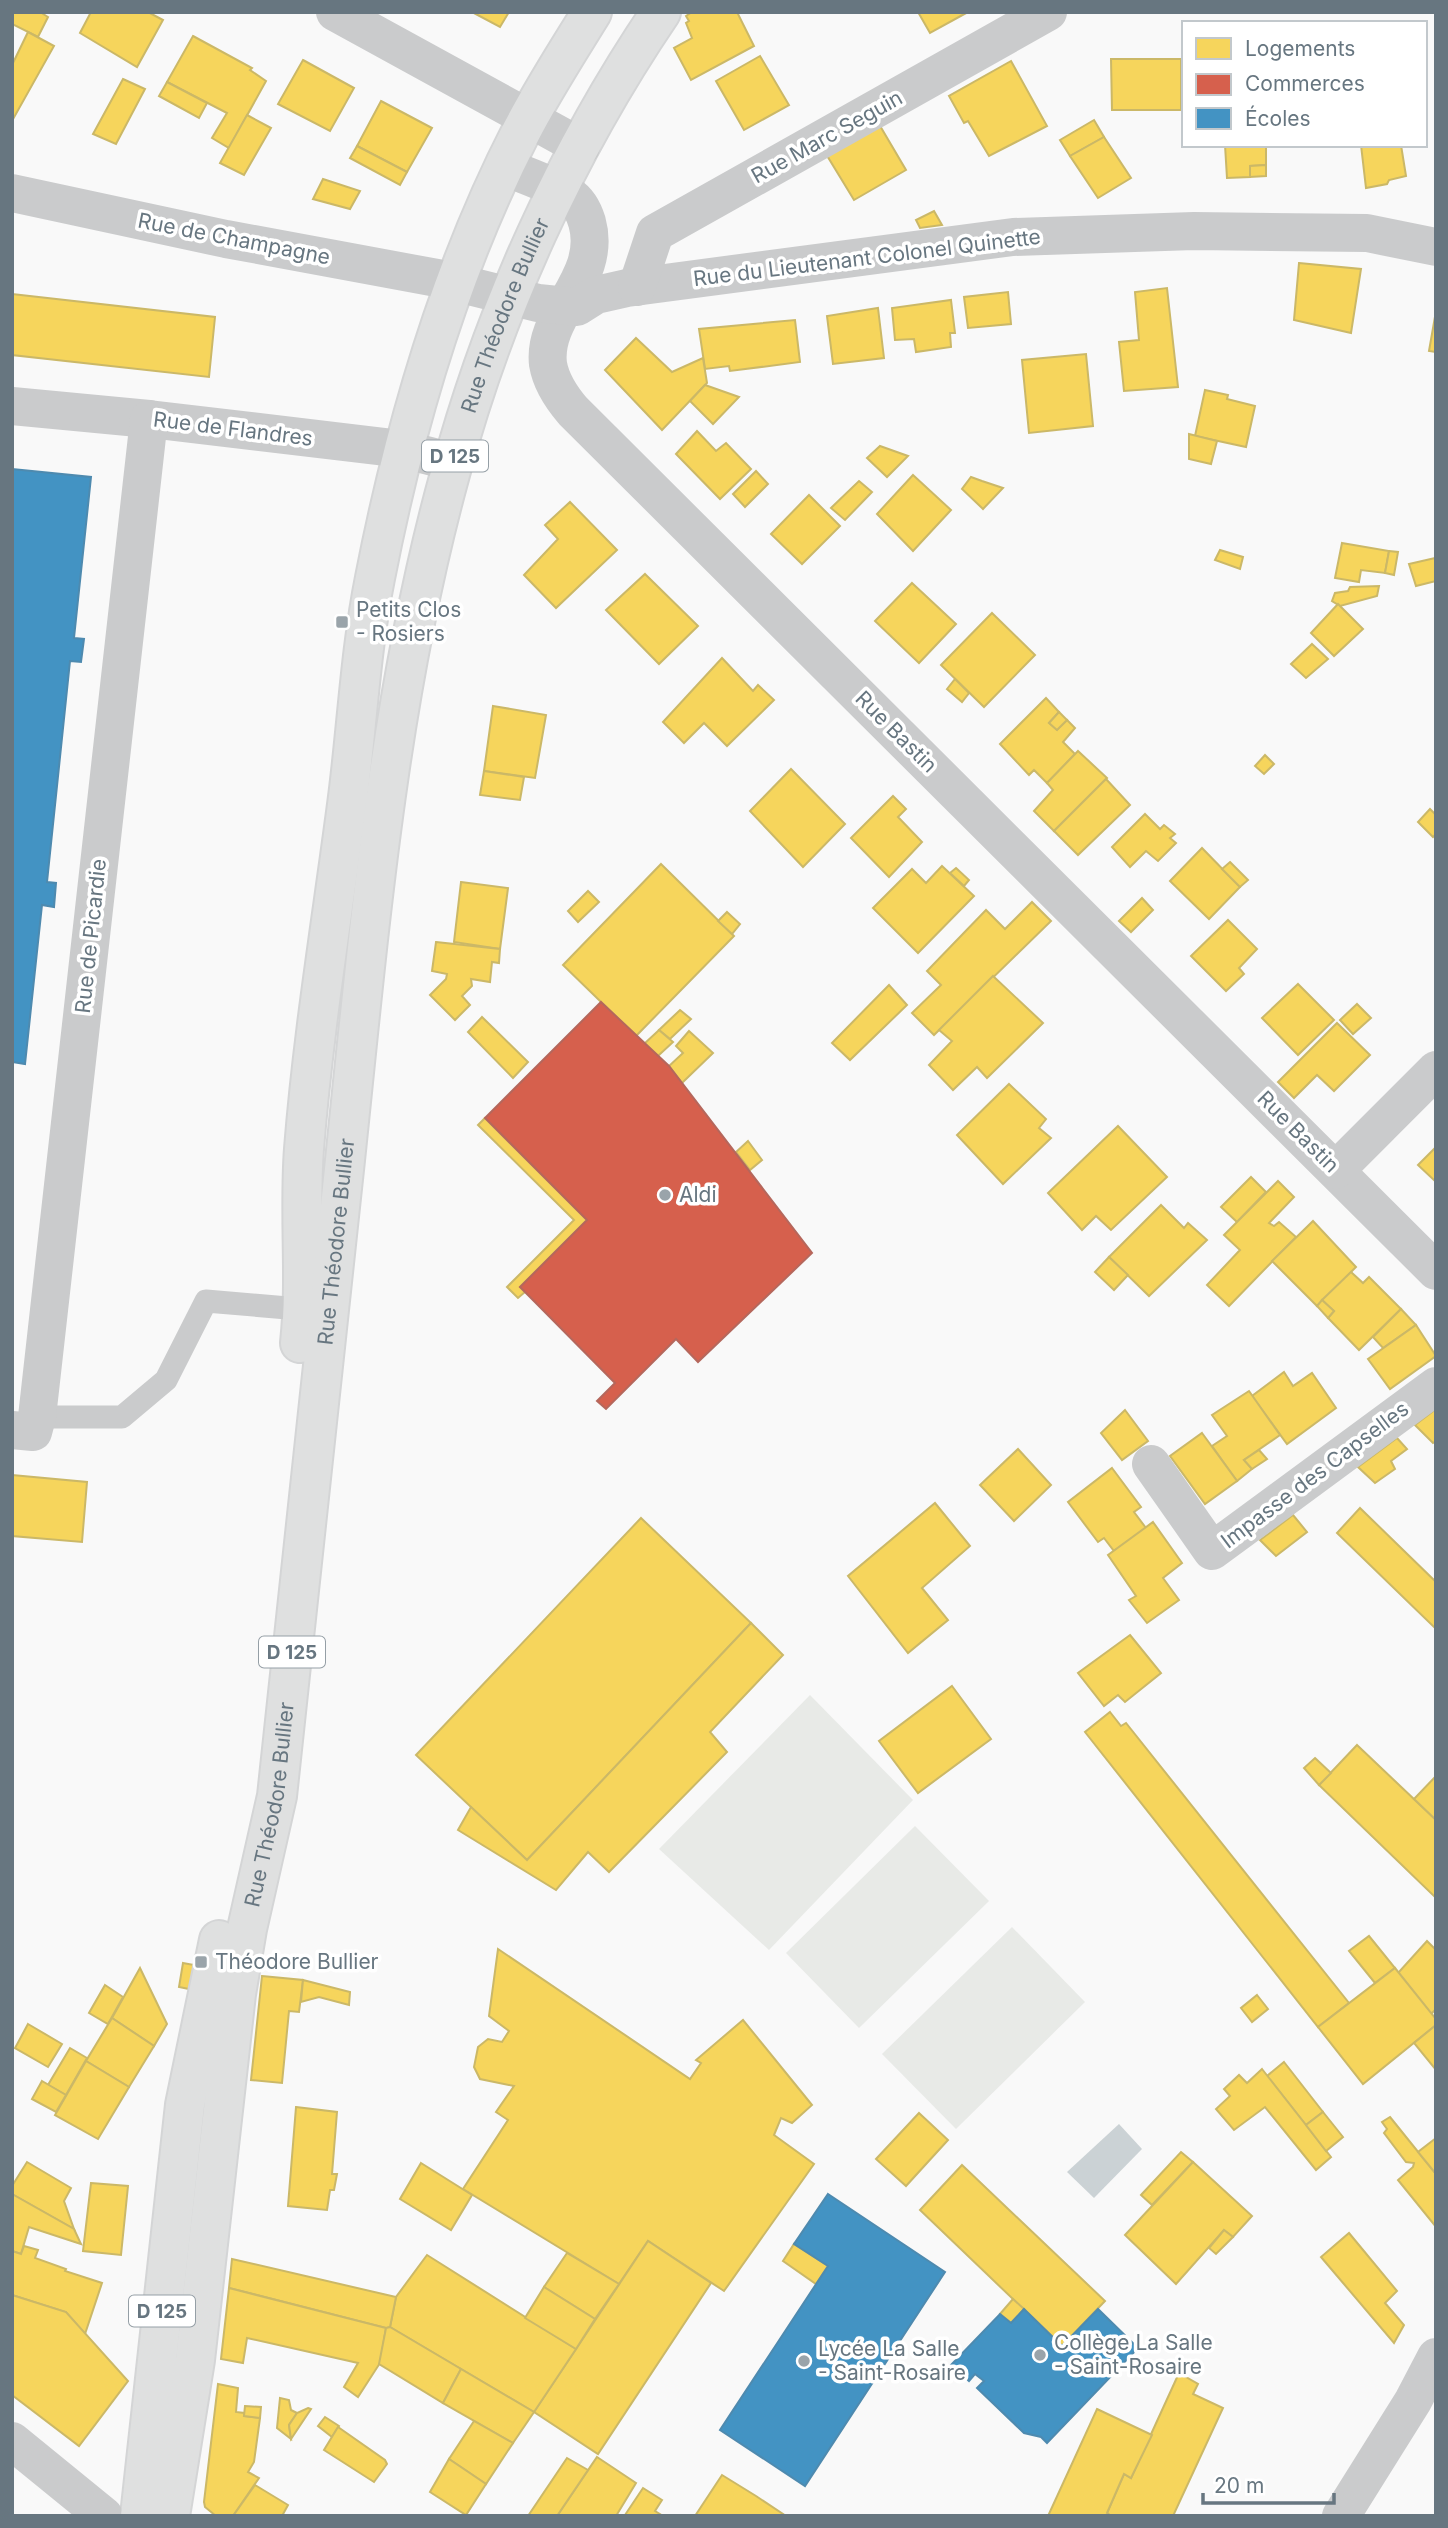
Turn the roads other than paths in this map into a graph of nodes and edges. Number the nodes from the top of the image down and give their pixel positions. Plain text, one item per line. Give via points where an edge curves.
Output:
1 (335, 12) edge
2 (592, 12) edge
3 (661, 12) edge
4 (1048, 12) edge
5 (530, 117) junction
6 (581, 147) junction
7 (505, 167) junction
8 (559, 191) junction
9 (12, 193) edge
10 (1436, 247) edge
11 (456, 282) junction
12 (637, 287) junction
13 (512, 295) junction
14 (566, 307) junction
15 (12, 406) edge
16 (149, 419) junction
17 (402, 449) junction
18 (453, 462) junction
19 (1436, 1070) edge
20 (1336, 1170) junction
21 (1436, 1270) edge
22 (316, 1311) junction
23 (1436, 1385) edge
24 (25, 1424) edge
25 (1151, 1464) dead end
26 (1436, 2357) edge
27 (12, 2441) edge
28 (104, 2516) edge
29 (140, 2516) edge
30 (170, 2516) edge
31 (1340, 2516) edge

1 - 5 street
2 - 5 main road, Rue Théodore Bullier / D 125
3 - 6 main road, Rue Théodore Bullier / D 125
4 - 12 street, Rue Marc Seguin via 655,233
5 - 6 street
5 - 7 main road, Rue Théodore Bullier / D 125
5 - 8 street
6 - 8 main road, Rue Théodore Bullier / D 125
7 - 8 street, Rue Bastin
7 - 11 main road, Rue Théodore Bullier / D 125
8 - 13 main road, Rue Théodore Bullier / D 125
8 - 14 street, Rue Bastin via 579,205 589,230 590,255
9 - 11 street, Rue de Champagne
10 - 12 street, Rue du Lieutenant Colonel Quinette via 1367,233 1194,231 1013,237
11 - 13 street, Rue de Champagne
11 - 17 main road, Rue Théodore Bullier / D 125
12 - 14 street, Rue du Lieutenant Colonel Quinette
13 - 14 street
13 - 18 main road, Rue Théodore Bullier / D 125
14 - 20 street, Rue Bastin via 550,340 548,361 560,395 573,411
15 - 16 street, Rue de Flandres
16 - 17 street, Rue de Flandres
16 - 24 street, Rue de Picardie
17 - 18 street, Rue de Flandres
17 - 22 main road, Rue Théodore Bullier / D 125 via 372,594 315,1041 303,1169
18 - 22 main road, Rue Théodore Bullier / D 125 via 402,689
19 - 20 street
20 - 21 street, Rue Bastin
22 - 24 lane via 206,1301 166,1380 122,1417
22 - 29 main road, Rue Théodore Bullier / D 125 via 248,1807 185,2105
22 - 30 main road, Rue Théodore Bullier / D 125 via 277,1796 236,1994 195,2360
23 - 25 street, Impasse des Capselles via 1212,1551
26 - 31 street
27 - 28 street

